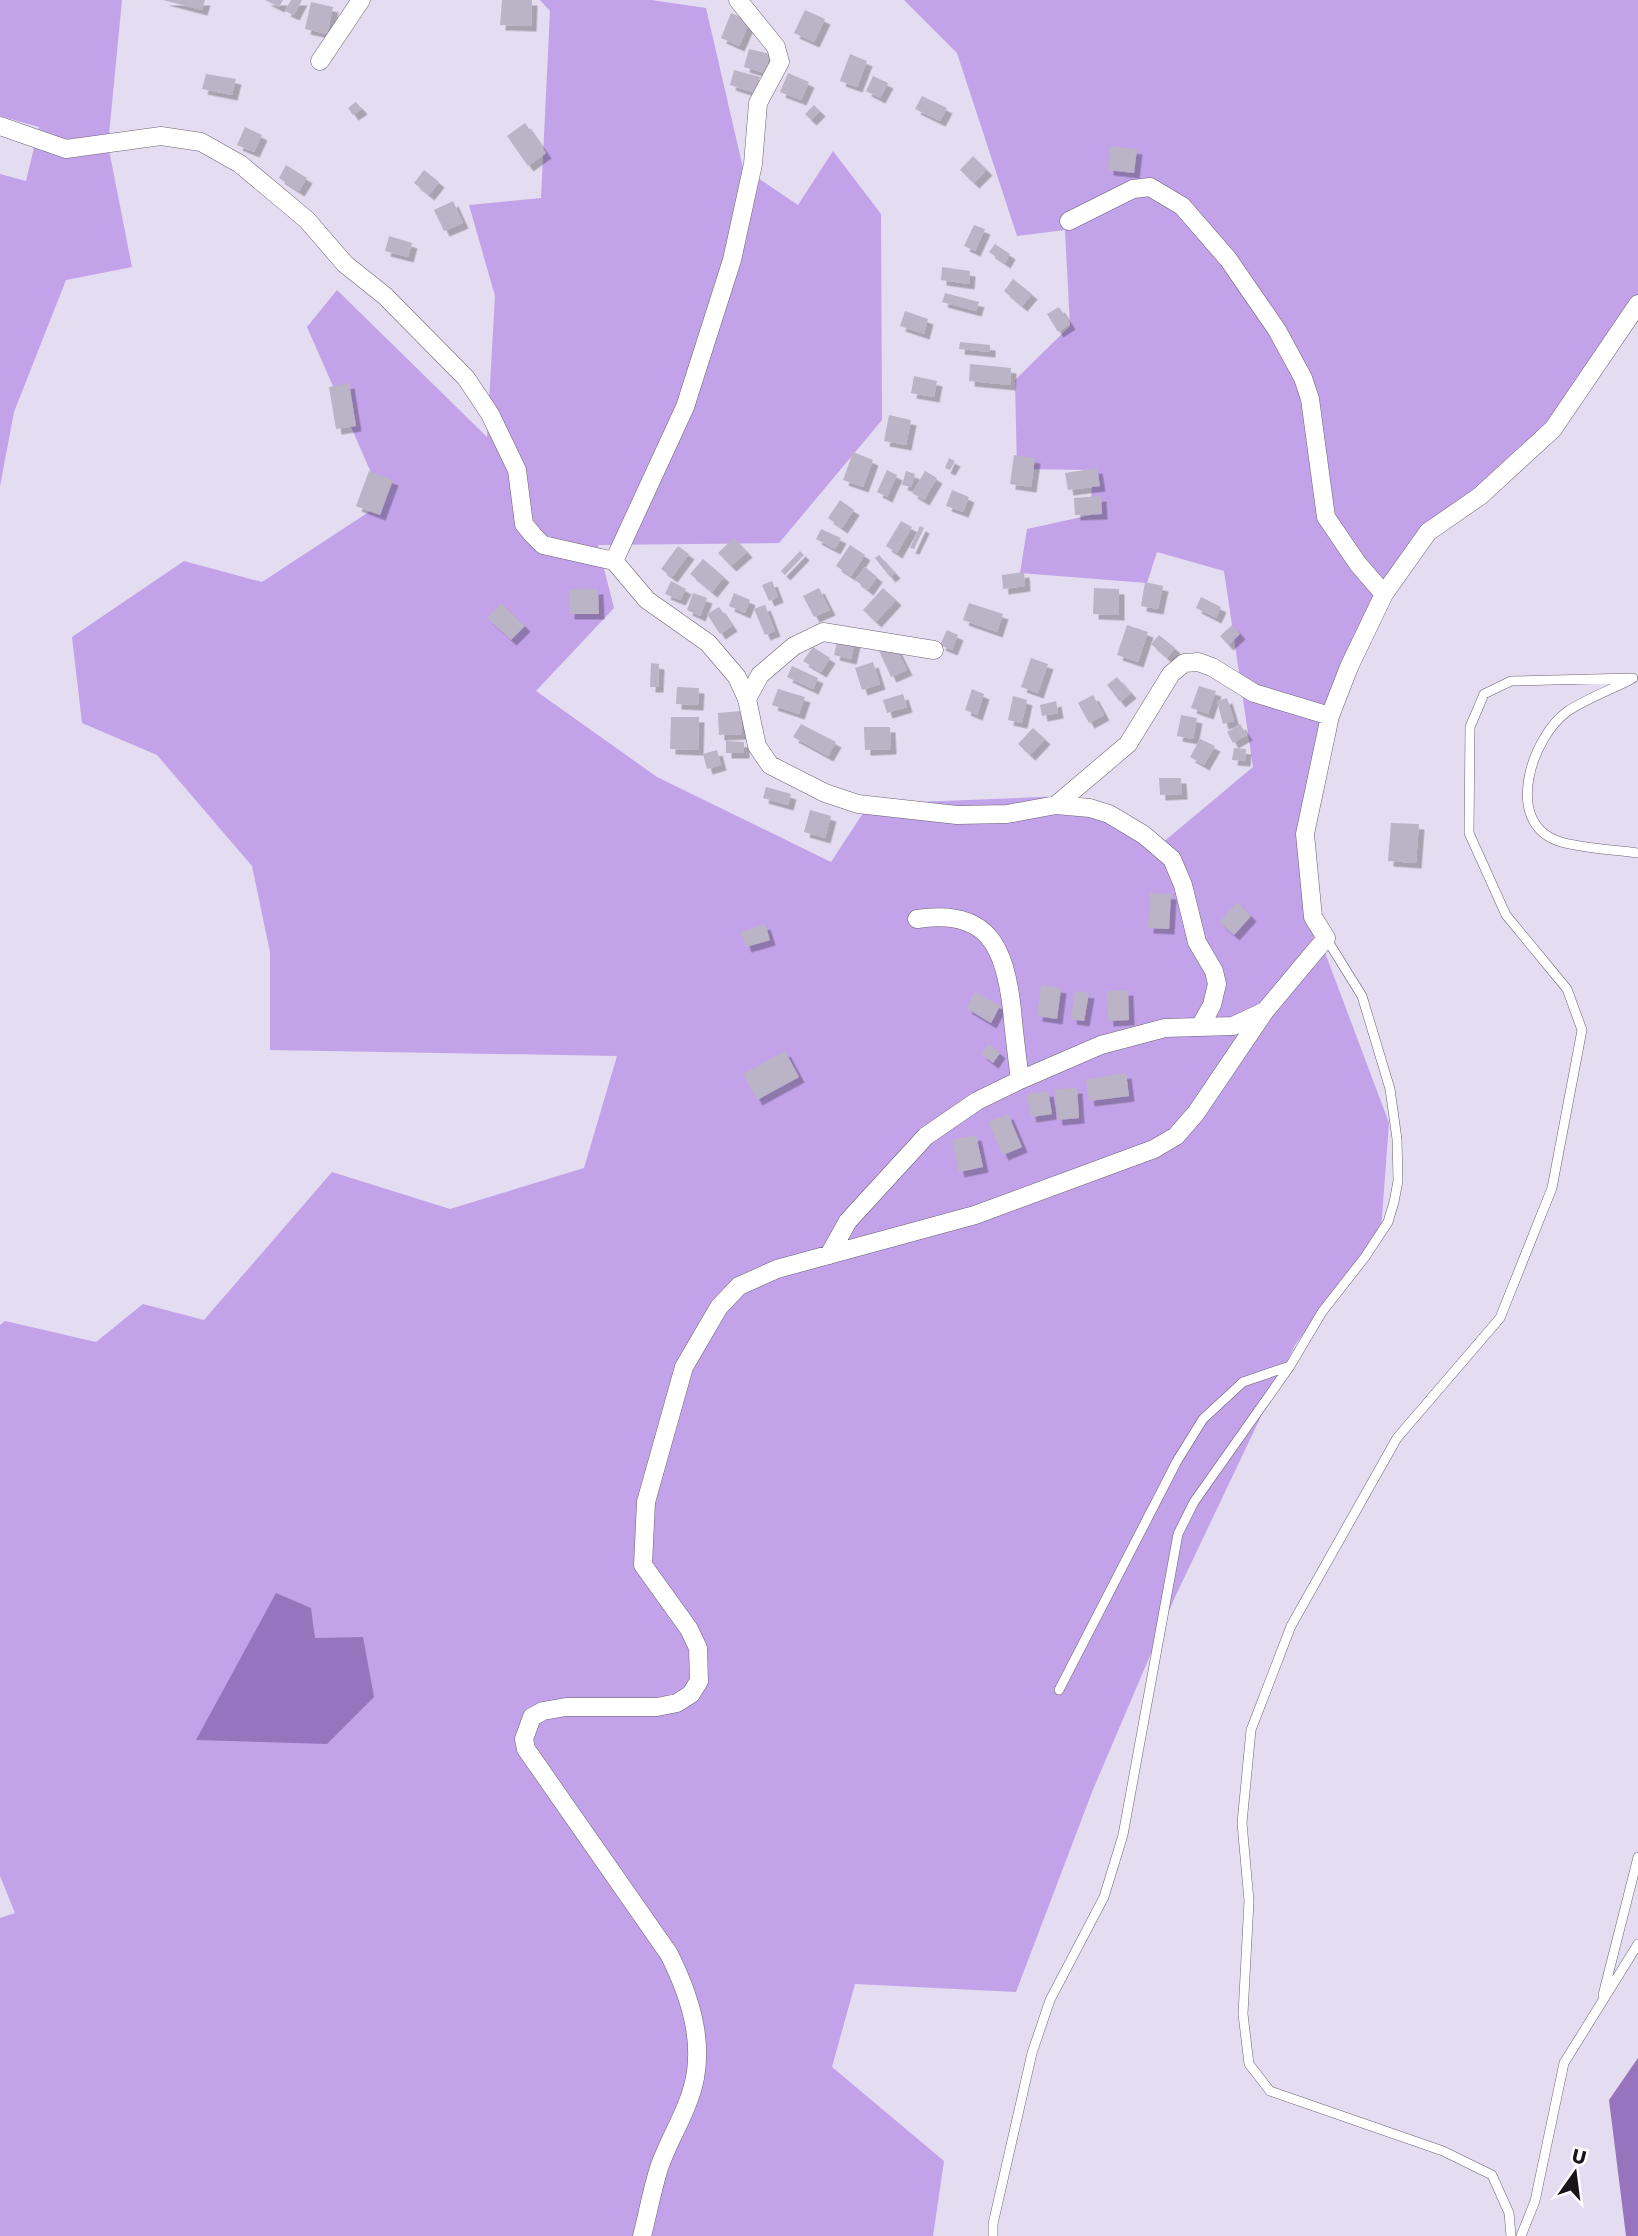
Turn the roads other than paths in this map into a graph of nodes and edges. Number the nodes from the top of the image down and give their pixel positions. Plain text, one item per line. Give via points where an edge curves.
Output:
1 (361, 0) edge
2 (737, 0) edge
3 (320, 61) dead end
4 (0, 126) edge
5 (1069, 221) dead end
6 (1638, 304) edge
7 (614, 561) junction
8 (1384, 594) junction
9 (934, 650) dead end
10 (1636, 677) edge
11 (747, 699) junction
12 (1330, 716) junction
13 (1056, 805) junction
14 (1638, 853) edge
15 (917, 919) dead end
16 (1326, 938) junction
17 (1265, 1011) junction
18 (1201, 1025) junction
19 (1020, 1080) junction
20 (829, 1255) junction
21 (1290, 1366) junction
22 (1059, 1690) dead end
23 (1638, 1857) edge
24 (1638, 1944) edge
25 (1600, 2005) junction
26 (642, 2236) edge
27 (993, 2236) edge
28 (1511, 2236) edge
29 (1521, 2236) edge

1 - 3 street
2 - 7 street via 776,47 780,62 758,103 753,164 732,260 685,407
4 - 7 street via 66,149 161,136 201,142 240,164 307,220 345,264 385,296 466,378 490,414 517,470 524,524 533,536 543,545
5 - 8 street via 1133,189 1150,187 1182,206 1205,232 1277,330 1303,378 1326,517
6 - 8 street via 1553,429 1480,496 1428,532
7 - 11 street via 647,600 708,643 737,677
8 - 12 street
9 - 11 street via 823,632 794,646 760,676
10 - 14 lane via 1566,712 1550,729 1526,784 1529,810 1538,827 1557,841
10 - 28 lane via 1511,681 1484,694 1470,727 1469,833 1506,915 1567,989 1582,1030 1552,1188 1500,1318 1397,1438 1292,1626 1251,1730 1242,1823 1249,1901 1243,2014 1249,2064 1270,2091 1443,2151 1492,2175 1509,2213
11 - 13 street via 757,746 770,765 825,793 858,804 957,815 1007,814
12 - 13 street via 1254,693 1212,667 1184,663 1171,674 1128,744
12 - 16 street via 1305,835 1314,917
13 - 18 street via 1109,814 1172,859 1184,885 1197,942 1217,984
15 - 19 street via 965,920 979,926 1001,953
16 - 17 street
16 - 21 lane via 1362,996 1390,1089 1398,1181 1388,1222 1322,1312
17 - 18 street via 1233,1026
17 - 20 street via 1196,1113 1176,1136 1154,1149 975,1214
18 - 19 street via 1166,1028 1101,1045
19 - 20 street via 977,1101 926,1136 848,1221
20 - 26 street via 777,1269 739,1286 719,1307 684,1367 646,1502 643,1565 698,1648 699,1681 691,1694 657,1707 543,1711 532,1717 524,1739 526,1749 669,1954 696,2028 698,2054 691,2096 659,2167
21 - 22 lane via 1243,1382 1203,1419
21 - 27 lane via 1195,1502 1178,1534 1123,1835 1104,1897 1050,2000 1032,2053
23 - 25 lane
24 - 25 lane
25 - 29 lane via 1564,2063 1535,2200

